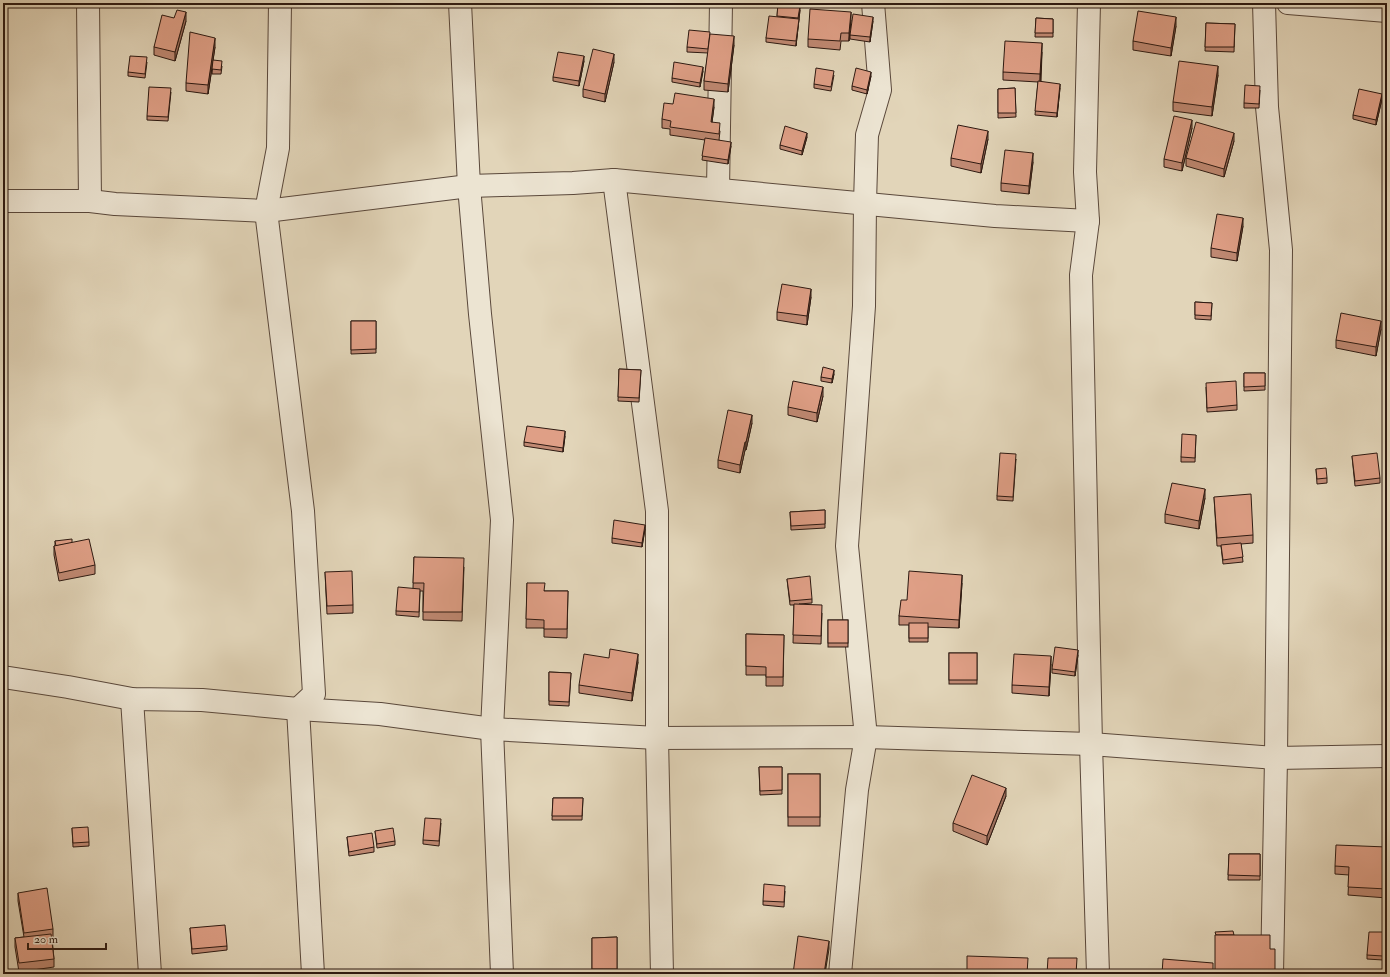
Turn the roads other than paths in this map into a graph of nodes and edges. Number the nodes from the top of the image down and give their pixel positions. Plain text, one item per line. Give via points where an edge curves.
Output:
1 (88, 3) edge
2 (280, 3) edge
3 (460, 3) edge
4 (721, 3) edge
5 (874, 3) edge
6 (1089, 3) edge
7 (1264, 3) edge
8 (1288, 3) edge
9 (1387, 11) edge
10 (614, 180) junction
11 (469, 186) junction
12 (718, 189) junction
13 (3, 201) edge
14 (90, 201) junction
15 (865, 203) junction
16 (266, 211) junction
17 (1088, 221) junction
18 (3, 677) edge
19 (132, 699) junction
20 (298, 709) junction
21 (492, 729) junction
22 (866, 736) junction
23 (657, 738) junction
24 (1091, 744) junction
25 (1387, 756) edge
26 (1276, 758) junction
27 (150, 974) edge
28 (313, 974) edge
29 (502, 974) edge
30 (662, 974) edge
31 (840, 974) edge
32 (1098, 974) edge
33 (1272, 974) edge

1 - 14 street
2 - 16 street via 278,148
3 - 11 street
4 - 12 street
5 - 15 street via 880,90 867,135
6 - 17 street via 1085,172
7 - 26 street via 1267,107 1281,250
8 - 9 street
10 - 11 street
10 - 12 street
10 - 23 street via 657,511
11 - 16 street
11 - 21 street via 502,520
12 - 15 street
13 - 14 street
14 - 16 street
15 - 17 street via 995,216
15 - 22 street via 864,306 848,546
16 - 20 street via 304,511 314,694
17 - 24 street via 1081,275
18 - 19 street
19 - 20 street via 202,700
19 - 27 street
20 - 21 street via 380,714
20 - 28 street
21 - 23 street
21 - 29 street
22 - 23 street
22 - 24 street
22 - 31 street via 857,790
23 - 30 street
24 - 26 street
24 - 32 street
25 - 26 street
26 - 33 street

